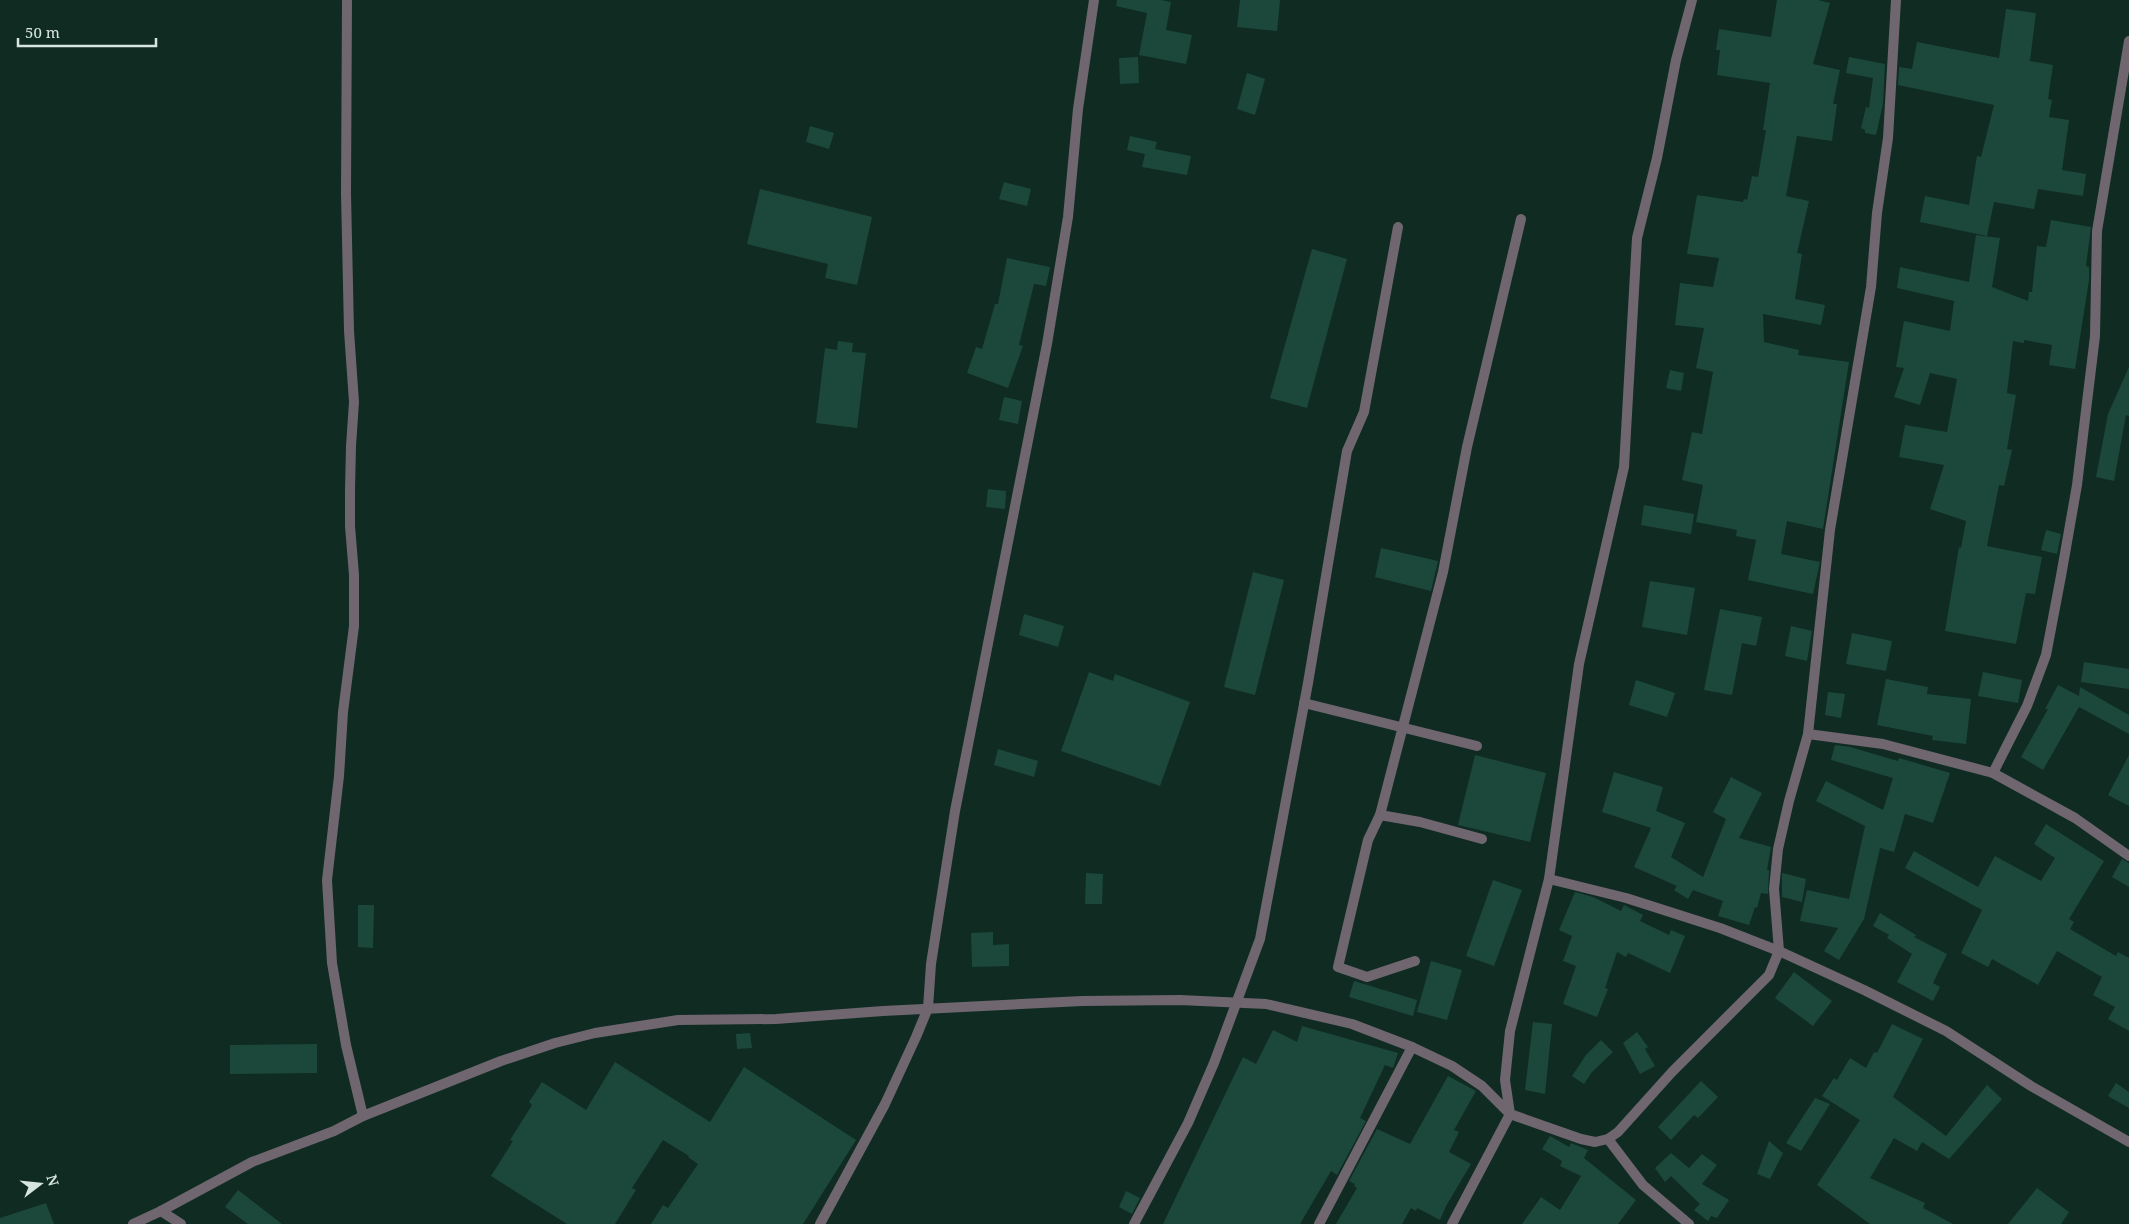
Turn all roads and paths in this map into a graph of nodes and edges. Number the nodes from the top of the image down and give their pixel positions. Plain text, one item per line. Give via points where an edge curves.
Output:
1 (347, 0) edge
2 (1094, 0) edge
3 (1692, 0) edge
4 (1896, 0) edge
5 (2129, 41) edge
6 (1521, 219) dead end
7 (1398, 227) dead end
8 (1304, 703) junction
9 (1402, 727) junction
10 (1808, 734) junction
11 (1477, 746) dead end
12 (1993, 773) junction
13 (1380, 815) junction
14 (1482, 839) dead end
15 (2129, 856) edge
16 (1549, 879) junction
17 (1779, 952) junction
18 (1415, 961) dead end
19 (1235, 1003) junction
20 (928, 1008) junction
21 (1412, 1047) junction
22 (1510, 1114) junction
23 (363, 1116) junction
24 (1608, 1139) junction
25 (2129, 1142) edge
26 (161, 1211) junction
27 (132, 1224) edge
28 (182, 1224) edge
29 (820, 1224) edge
30 (1134, 1224) edge
31 (1319, 1224) edge
32 (1452, 1224) edge
33 (1689, 1224) edge

1 - 23 street via 346,193 354,402 350,490 354,626 327,880 332,963 346,1045
2 - 20 street via 1078,109 1068,217 1047,344 956,811 931,964
3 - 16 street via 1637,238 1624,467 1579,664
4 - 10 street via 1888,138 1871,288 1830,530
5 - 12 street via 2097,231 2095,336 2077,485 2061,576 2046,655 2027,706
6 - 9 street via 1467,447 1443,572
7 - 8 street via 1364,412 1347,451
8 - 9 street
8 - 19 street via 1260,939
9 - 11 street
9 - 13 street
10 - 12 street via 1883,744
10 - 17 street via 1778,849 1774,889
12 - 15 street via 2075,818
13 - 14 street
13 - 18 street via 1368,840 1338,967 1367,977
16 - 17 street via 1626,898 1720,928
16 - 22 street via 1510,1031 1505,1080
17 - 24 street via 1770,975
17 - 25 street via 1946,1031 2031,1086
19 - 20 street via 1082,1001
19 - 21 street via 1266,1004 1352,1024
19 - 30 street via 1188,1123
20 - 23 street via 776,1019 678,1020 595,1033 501,1061
20 - 29 street via 885,1104
21 - 22 street via 1452,1066 1482,1086
21 - 31 street
22 - 24 street via 1581,1139 1595,1142
22 - 32 street
23 - 26 street via 334,1131 252,1162
24 - 33 street via 1644,1185
26 - 27 street
26 - 28 street

